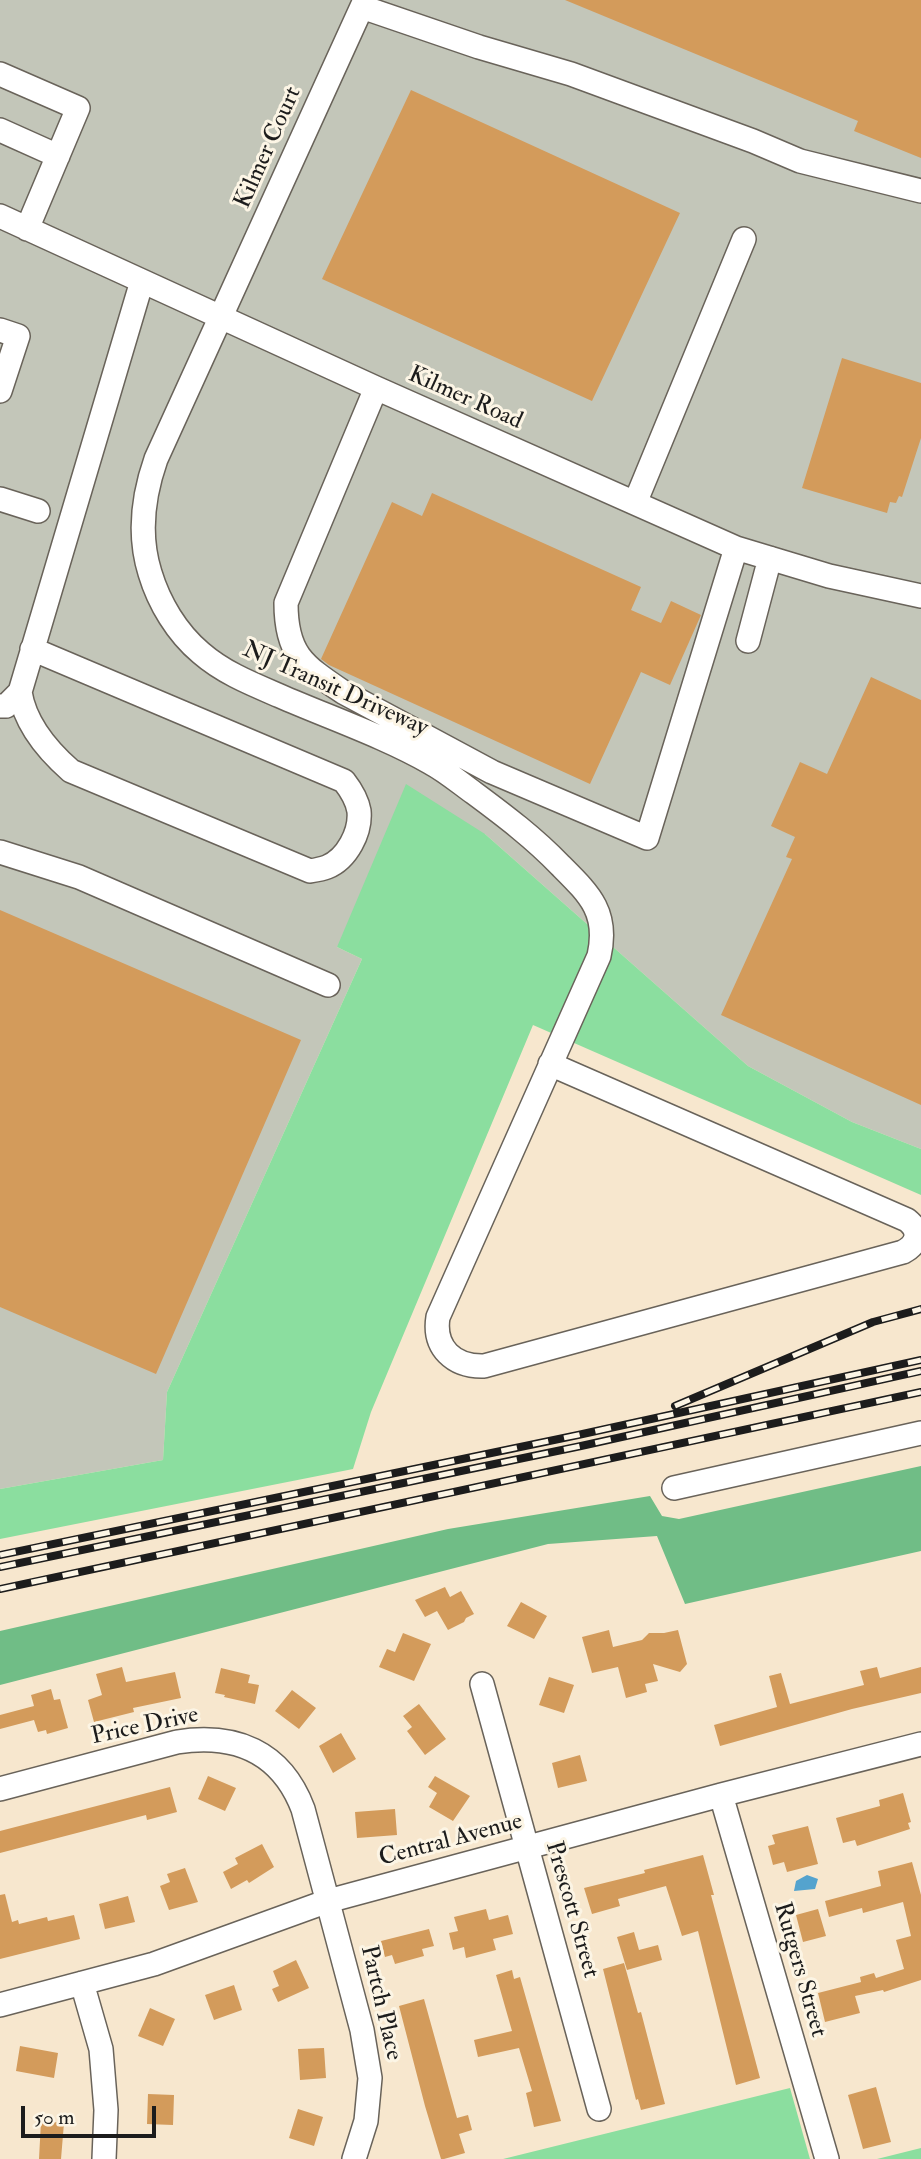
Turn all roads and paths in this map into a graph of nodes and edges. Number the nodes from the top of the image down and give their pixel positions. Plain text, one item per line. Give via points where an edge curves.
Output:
1 (364, 4) edge
2 (0, 74) edge
3 (0, 131) edge
4 (58, 156) junction
5 (921, 191) edge
6 (0, 216) edge
7 (27, 229) junction
8 (744, 239) dead end
9 (142, 281) junction
10 (221, 318) junction
11 (0, 330) edge
12 (376, 388) junction
13 (0, 391) edge
14 (0, 499) edge
15 (635, 503) junction
16 (38, 511) dead end
17 (736, 548) junction
18 (770, 558) junction
19 (921, 596) edge
20 (748, 641) dead end
21 (32, 649) junction
22 (20, 692) junction
23 (0, 706) edge
24 (0, 852) edge
25 (328, 985) dead end
26 (550, 1064) junction
27 (921, 1433) edge
28 (674, 1488) dead end
29 (482, 1685) dead end
30 (921, 1744) edge
31 (0, 1789) edge
32 (721, 1795) junction
33 (526, 1848) junction
34 (328, 1901) junction
35 (82, 1983) junction
36 (0, 2004) edge
37 (599, 2109) dead end
38 (104, 2159) edge
39 (354, 2159) edge
40 (827, 2159) edge

1 - 5 street via 479,47 571,74 800,161
1 - 10 street, Kilmer Court
2 - 4 street via 78,108
3 - 4 street
4 - 7 street
6 - 7 street, Kilmer Road
7 - 9 street, Kilmer Road
8 - 15 street
9 - 10 street, Kilmer Road
9 - 21 street
10 - 12 street, Kilmer Road
10 - 26 street, NJ Transit Driveway via 150,476 143,539 154,587 180,630 218,666 431,763 524,830 583,888 600,915 602,942
11 - 13 street via 18,336
12 - 15 street, Kilmer Road
12 - 17 street via 286,603 289,638 297,656 343,692 492,772 647,838
14 - 16 street
15 - 17 street, Kilmer Road
17 - 18 street, Kilmer Road
18 - 19 street, Kilmer Road
18 - 20 street
21 - 22 street
21 - 22 street via 344,781 354,793 359,811 350,847 339,860 310,871 71,771 32,727
22 - 23 street
24 - 25 street via 79,877
26 - 26 street, NJ Transit Driveway via 438,1317 440,1342 457,1362 484,1366 903,1252 916,1241 916,1230 907,1220
27 - 28 street
29 - 33 street, Prescott Street
30 - 32 street, Central Avenue
31 - 34 street, Price Drive via 177,1742 202,1738 230,1741 278,1767 295,1786
32 - 33 street, Central Avenue
32 - 40 street, Rutgers Street
33 - 34 street, Central Avenue
33 - 37 street, Prescott Street
34 - 35 street, Central Avenue via 153,1964
34 - 39 street, Partch Place via 362,2029 370,2078 366,2121
35 - 36 street, Central Avenue
35 - 38 street via 101,2049

